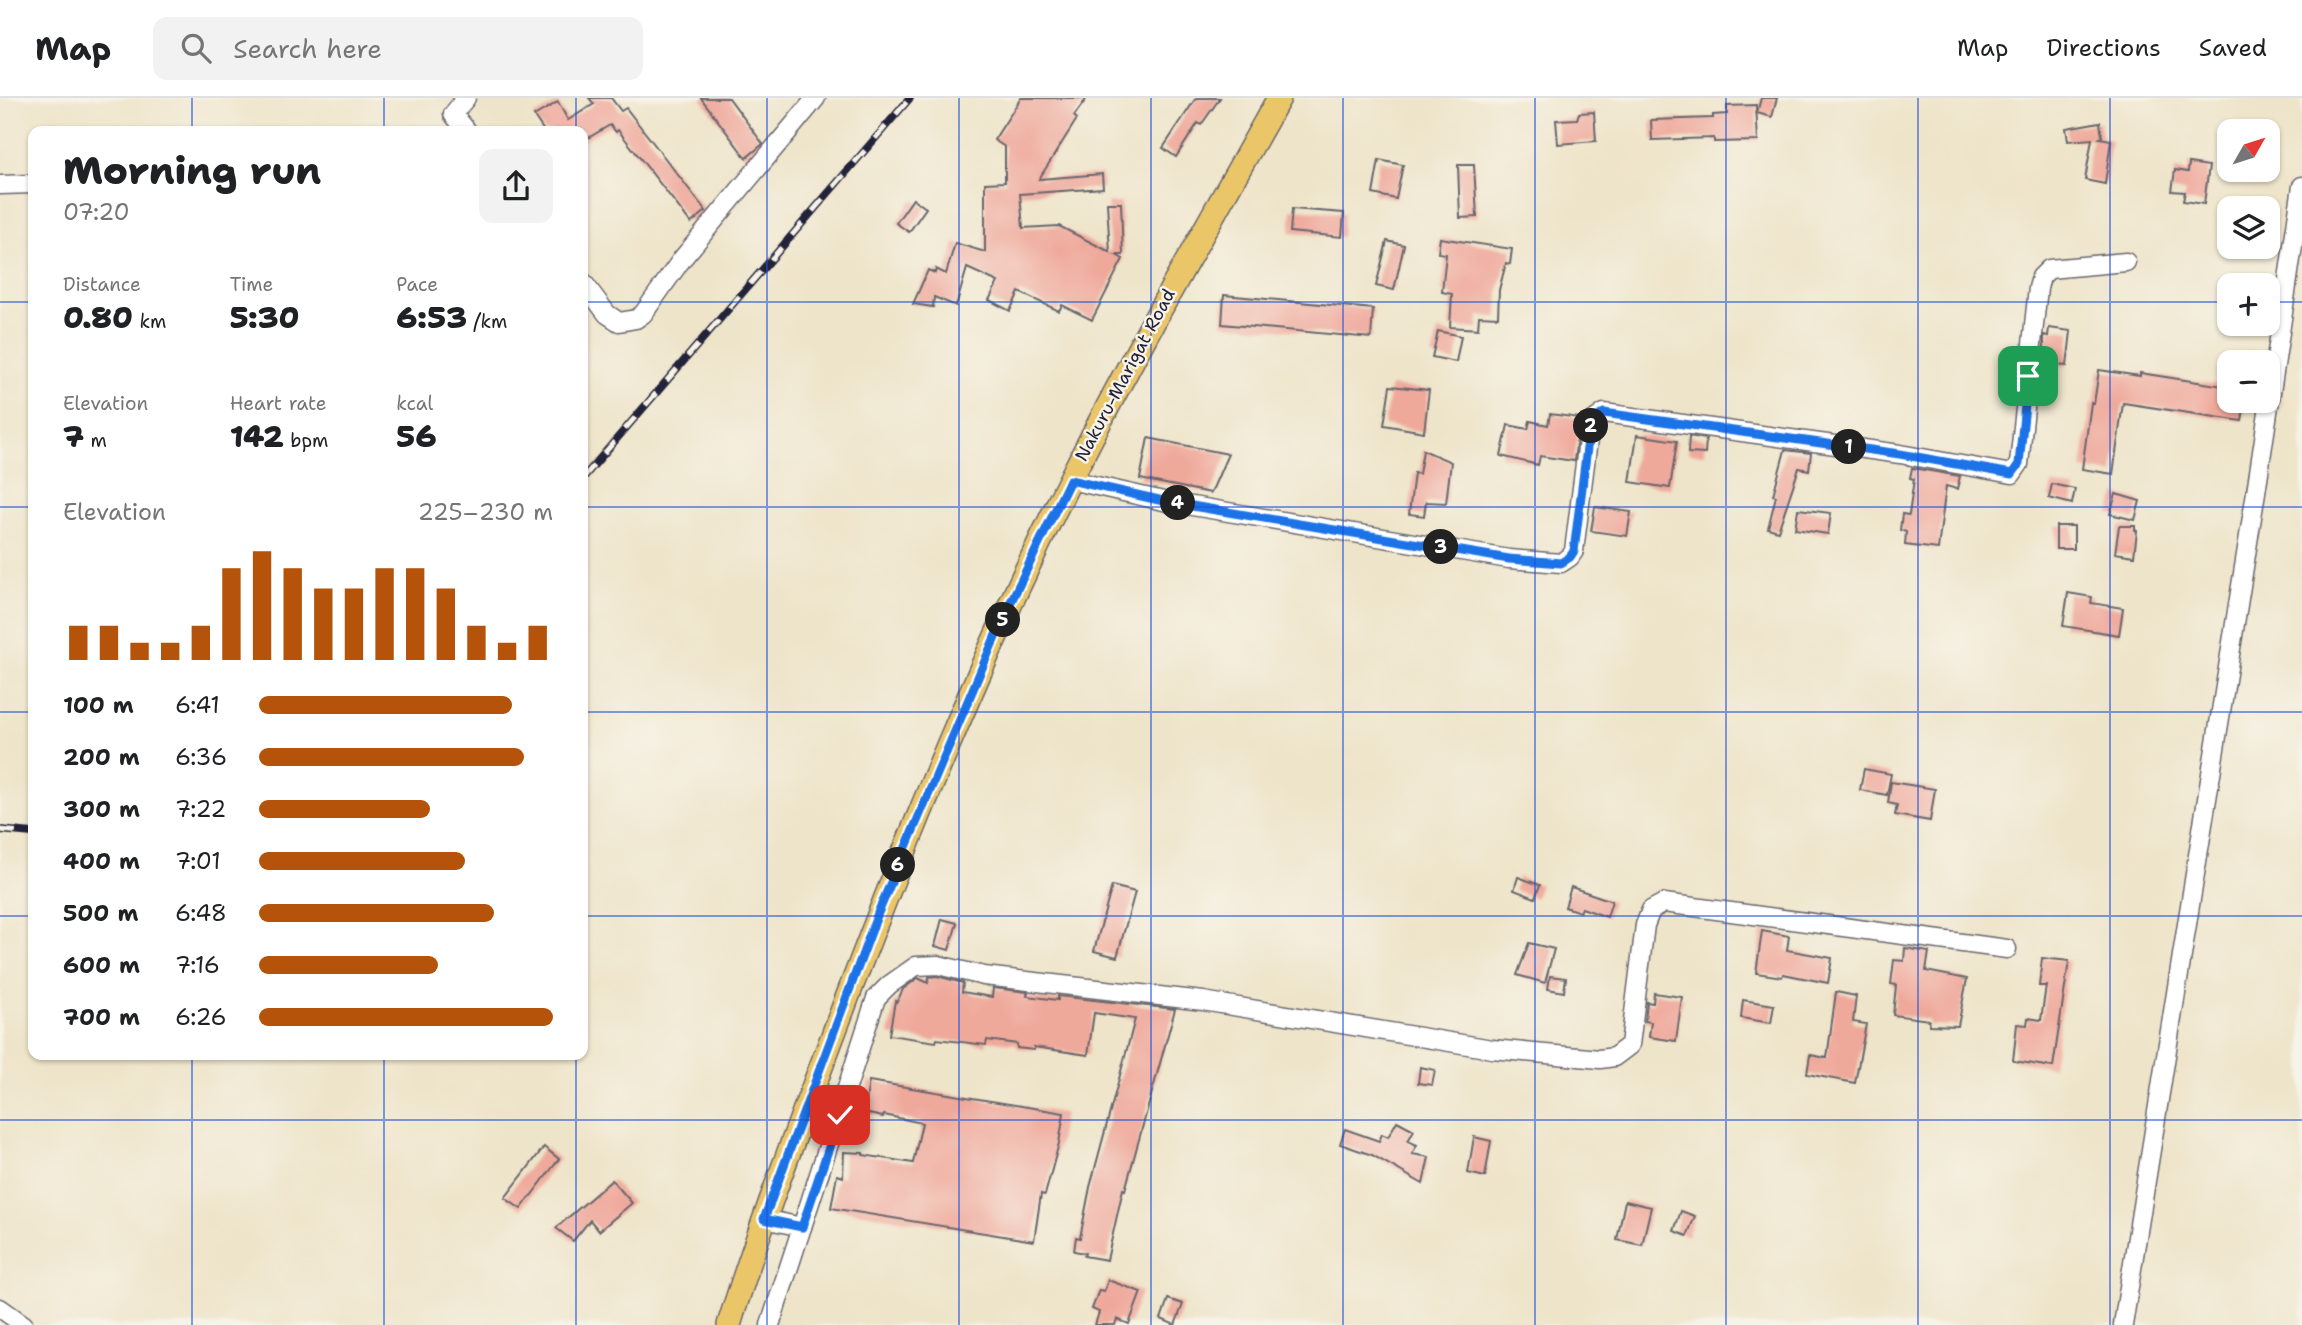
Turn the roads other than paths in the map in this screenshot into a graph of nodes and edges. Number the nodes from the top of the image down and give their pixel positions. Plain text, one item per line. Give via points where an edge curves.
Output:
1 (466, 98) edge
2 (816, 98) edge
3 (1279, 98) edge
4 (463, 126) edge
5 (28, 184) edge
6 (0, 185) edge
7 (2302, 186) edge
8 (2126, 262) dead end
9 (588, 289) edge
10 (1070, 480) junction
11 (2007, 949) dead end
12 (764, 1219) junction
13 (802, 1227) junction
14 (0, 1308) edge
15 (24, 1325) edge
16 (729, 1325) edge
17 (770, 1325) edge
18 (2123, 1325) edge

1 - 4 street via 453,114
2 - 9 street via 682,259 643,314 619,322
3 - 10 main road, Nakuru-Marigat Road via 1131,361
5 - 6 street
7 - 18 street
8 - 10 street via 2049,269 2041,277 2019,464 2012,474 1604,413 1593,421 1589,432 1574,551 1561,563 1509,559 1168,502
10 - 12 main road, Nakuru-Marigat Road via 1004,616 878,913
11 - 13 street via 1664,903 1651,910 1645,925 1630,1045 1614,1057 1600,1059 1492,1049 1203,1001 984,976 938,965 916,966 876,998
12 - 13 street
12 - 16 main road, Nakuru-Marigat Road
13 - 17 street
14 - 15 street

